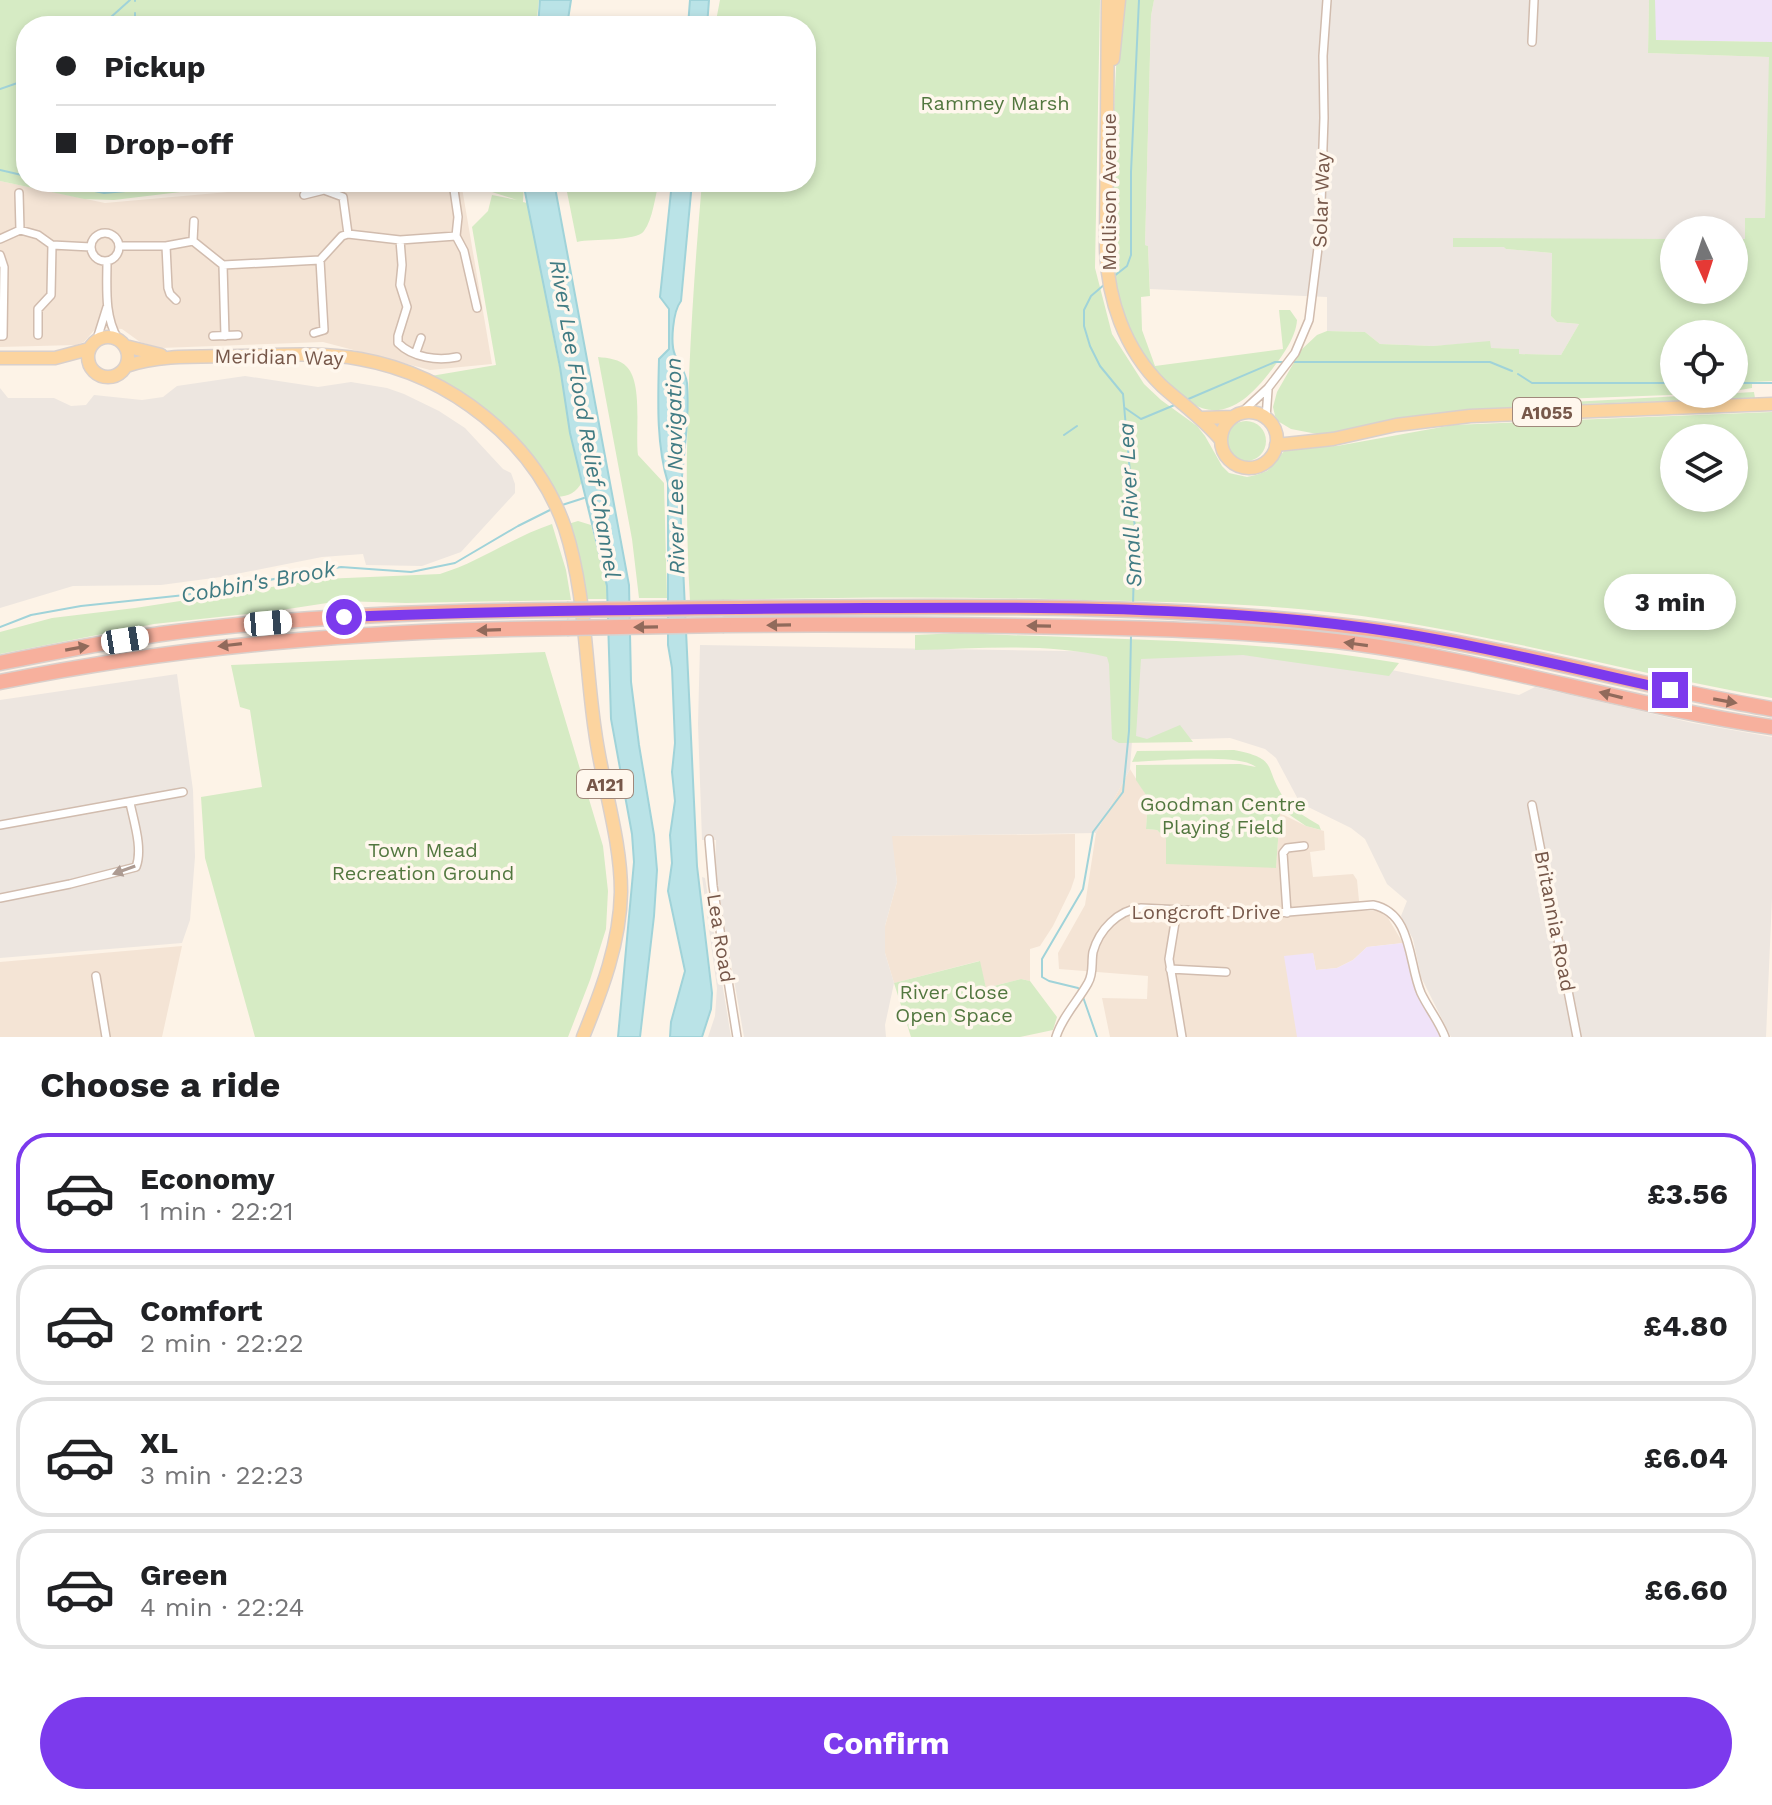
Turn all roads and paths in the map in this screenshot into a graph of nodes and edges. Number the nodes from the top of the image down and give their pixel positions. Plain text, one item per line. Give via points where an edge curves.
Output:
1 (1108, 0) edge
2 (1119, 0) edge
3 (1327, 0) edge
4 (1534, 0) edge
5 (1532, 42) dead end
6 (1109, 78) junction
7 (316, 192) edge
8 (329, 192) edge
9 (454, 192) edge
10 (19, 193) dead end
11 (304, 195) dead end
12 (194, 221) dead end
13 (20, 230) junction
14 (348, 234) junction
15 (456, 236) junction
16 (0, 239) edge
17 (400, 240) junction
18 (193, 241) junction
19 (52, 245) junction
20 (119, 246) junction
21 (166, 246) junction
22 (91, 247) junction
23 (0, 255) edge
24 (320, 260) junction
25 (107, 261) junction
26 (223, 265) junction
27 (176, 300) dead end
28 (107, 305) junction
29 (477, 308) dead end
30 (314, 333) dead end
31 (38, 335) dead end
32 (238, 335) dead end
33 (0, 336) edge
34 (213, 336) dead end
35 (225, 336) junction
36 (421, 338) dead end
37 (122, 343) junction
38 (93, 344) junction
39 (416, 352) junction
40 (168, 357) junction
41 (457, 357) dead end
42 (0, 358) edge
43 (55, 358) junction
44 (126, 366) junction
45 (90, 368) junction
46 (1268, 388) junction
47 (1772, 404) edge
48 (1236, 416) junction
49 (1201, 418) junction
50 (1270, 423) junction
51 (1221, 440) junction
52 (1324, 440) junction
53 (1276, 445) junction
54 (0, 663) edge
55 (0, 682) edge
56 (1771, 708) edge
57 (1771, 727) edge
58 (183, 792) dead end
59 (130, 803) junction
60 (1532, 805) dead end
61 (0, 825) edge
62 (709, 839) dead end
63 (1304, 846) dead end
64 (0, 898) edge
65 (1177, 910) junction
66 (1287, 913) junction
67 (1170, 969) junction
68 (1226, 972) dead end
69 (96, 976) dead end
70 (106, 1037) edge
71 (583, 1037) edge
72 (737, 1037) edge
73 (1056, 1037) edge
74 (1182, 1037) edge
75 (1445, 1037) edge
76 (1577, 1037) edge

1 - 6 main road, Mollison Avenue
2 - 6 main road, Mollison Avenue
3 - 46 street, Solar Way via 1318,258 1309,320 1291,359
4 - 5 street
6 - 49 main road, Mollison Avenue via 1109,281 1116,311 1149,372
7 - 11 street
8 - 14 street via 343,197
9 - 15 street
10 - 13 street
12 - 18 street
13 - 16 street
13 - 19 street
14 - 17 street
14 - 24 street
15 - 17 street
15 - 29 street
17 - 39 street via 400,285 407,307 398,339 402,347
18 - 21 street
18 - 26 street
19 - 22 street
19 - 31 street via 51,295 38,309
20 - 21 street
20 - 22 street via 105,233 95,237
20 - 25 street
21 - 27 street via 168,288
22 - 25 street via 96,258
23 - 33 street
24 - 26 street
24 - 30 street via 324,330
25 - 28 street
26 - 35 street
28 - 37 street
28 - 38 street
32 - 35 street
34 - 35 street
36 - 39 street
37 - 38 main road via 106,337
37 - 40 main road, Meridian Way / A121
37 - 44 main road via 128,354
38 - 43 main road
38 - 45 main road via 87,356
39 - 41 street via 434,359
40 - 44 main road, Meridian Way / A121
40 - 71 main road, Meridian Way / A121 via 321,354 404,370 487,418 517,447 548,491 577,576 595,736 621,891 611,960
42 - 43 main road
43 - 45 main road
44 - 45 main road via 112,377
46 - 48 street, Solar Way
46 - 50 street
47 - 52 main road, A1055 via 1470,416
48 - 49 main road
48 - 50 main road via 1254,413
48 - 51 main road
49 - 51 main road, Mollison Avenue
50 - 52 main road, A1055
50 - 53 main road
51 - 53 main road, Mollison Avenue via 1227,458 1246,468 1269,460
52 - 53 main road, A1055
54 -> 56 highway, bridge via 137,638 344,617 724,608 1123,611 1296,620 1439,639
57 -> 55 highway, bridge via 1386,648 1151,628 724,625 357,635 124,659
58 - 59 street
59 - 61 street
59 -> 64 street via 136,867
60 - 76 street, Britannia Road
62 - 72 street, Lea Road
63 - 66 street via 1283,853
65 - 66 street, Longcroft Drive
65 - 67 street
65 - 73 street, Longcroft Drive via 1136,908 1115,918 1094,950 1088,984
66 - 75 street, Longcroft Drive via 1362,905 1385,908 1406,933 1417,982
67 - 68 street
67 - 74 street
69 - 70 street

